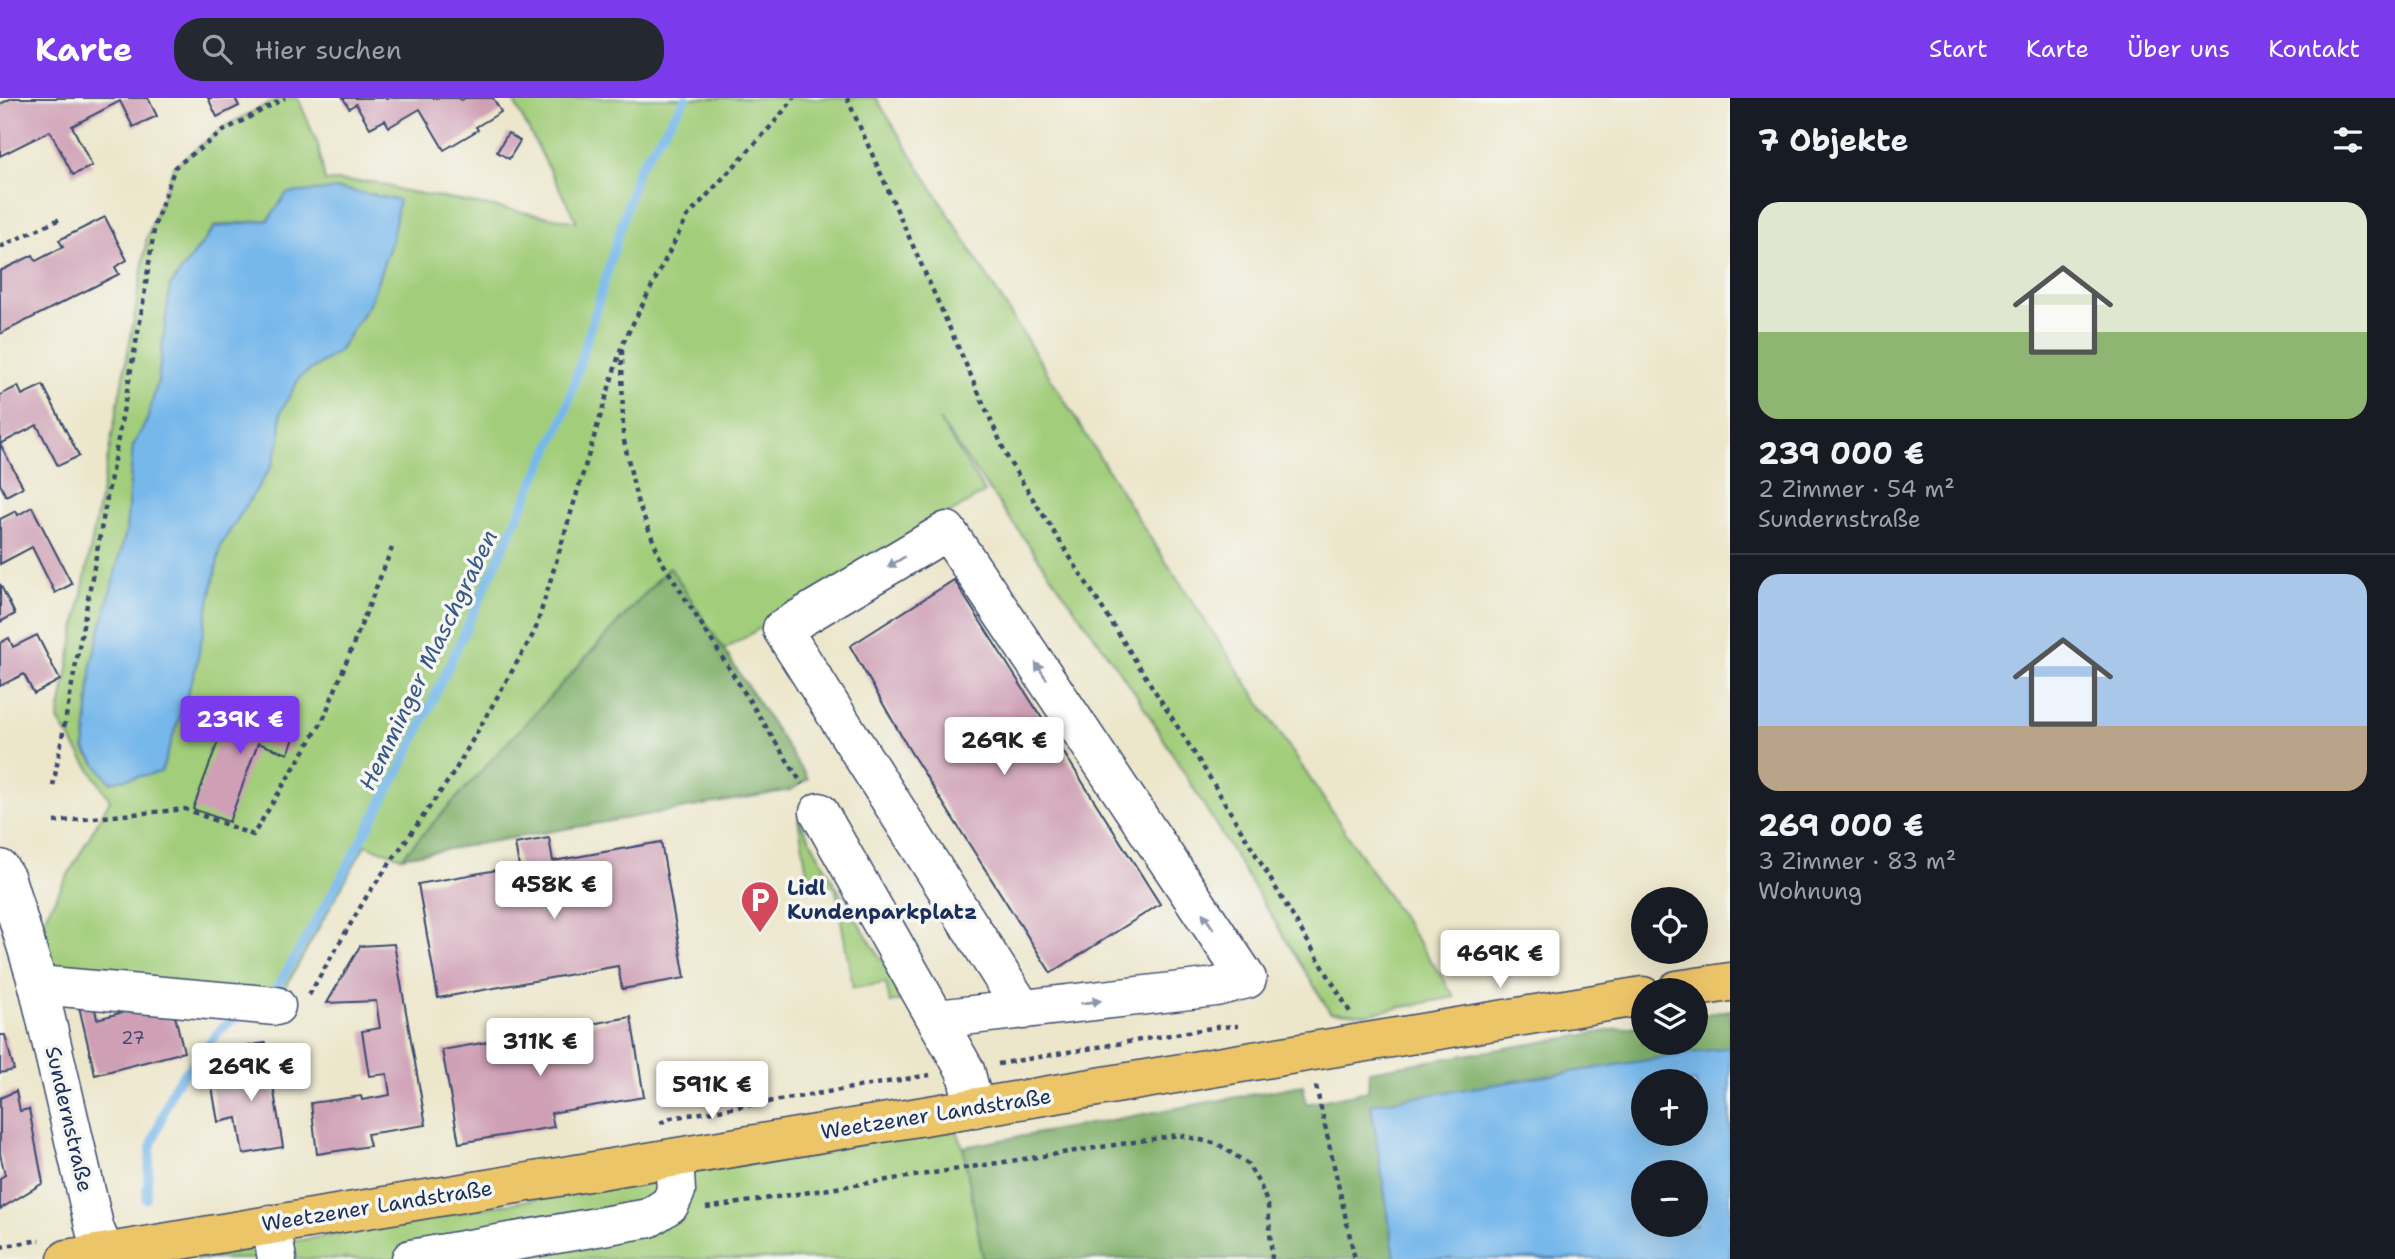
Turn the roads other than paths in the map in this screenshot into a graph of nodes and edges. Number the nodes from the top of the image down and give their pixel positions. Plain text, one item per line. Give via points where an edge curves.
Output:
1 (819, 812) road end
2 (2, 876) edge
3 (1730, 982) edge
4 (38, 985) junction
5 (1708, 985) edge
6 (1631, 998) edge
7 (260, 1004) road end
8 (1023, 1010) junction
9 (937, 1019) junction
10 (975, 1108) junction
11 (674, 1158) junction
12 (274, 1241) edge
13 (106, 1255) edge
14 (66, 1259) edge
15 (411, 1259) edge

1 - 9 street
2 - 4 street, Sundernstraße
3 - 5 main road
4 - 7 street
4 - 13 street, Sundernstraße via 95,1230
6 - 10 main road, Weetzener Landstraße
8 -> 8 street via 1216,987 1247,979 947,531 782,629
8 - 9 street
9 - 10 street via 965,1070
10 - 11 main road, Weetzener Landstraße
11 - 12 main road, Weetzener Landstraße
11 - 15 street via 676,1191 670,1205 649,1218
12 - 13 main road, Weetzener Landstraße
13 - 14 main road, Weetzener Landstraße

